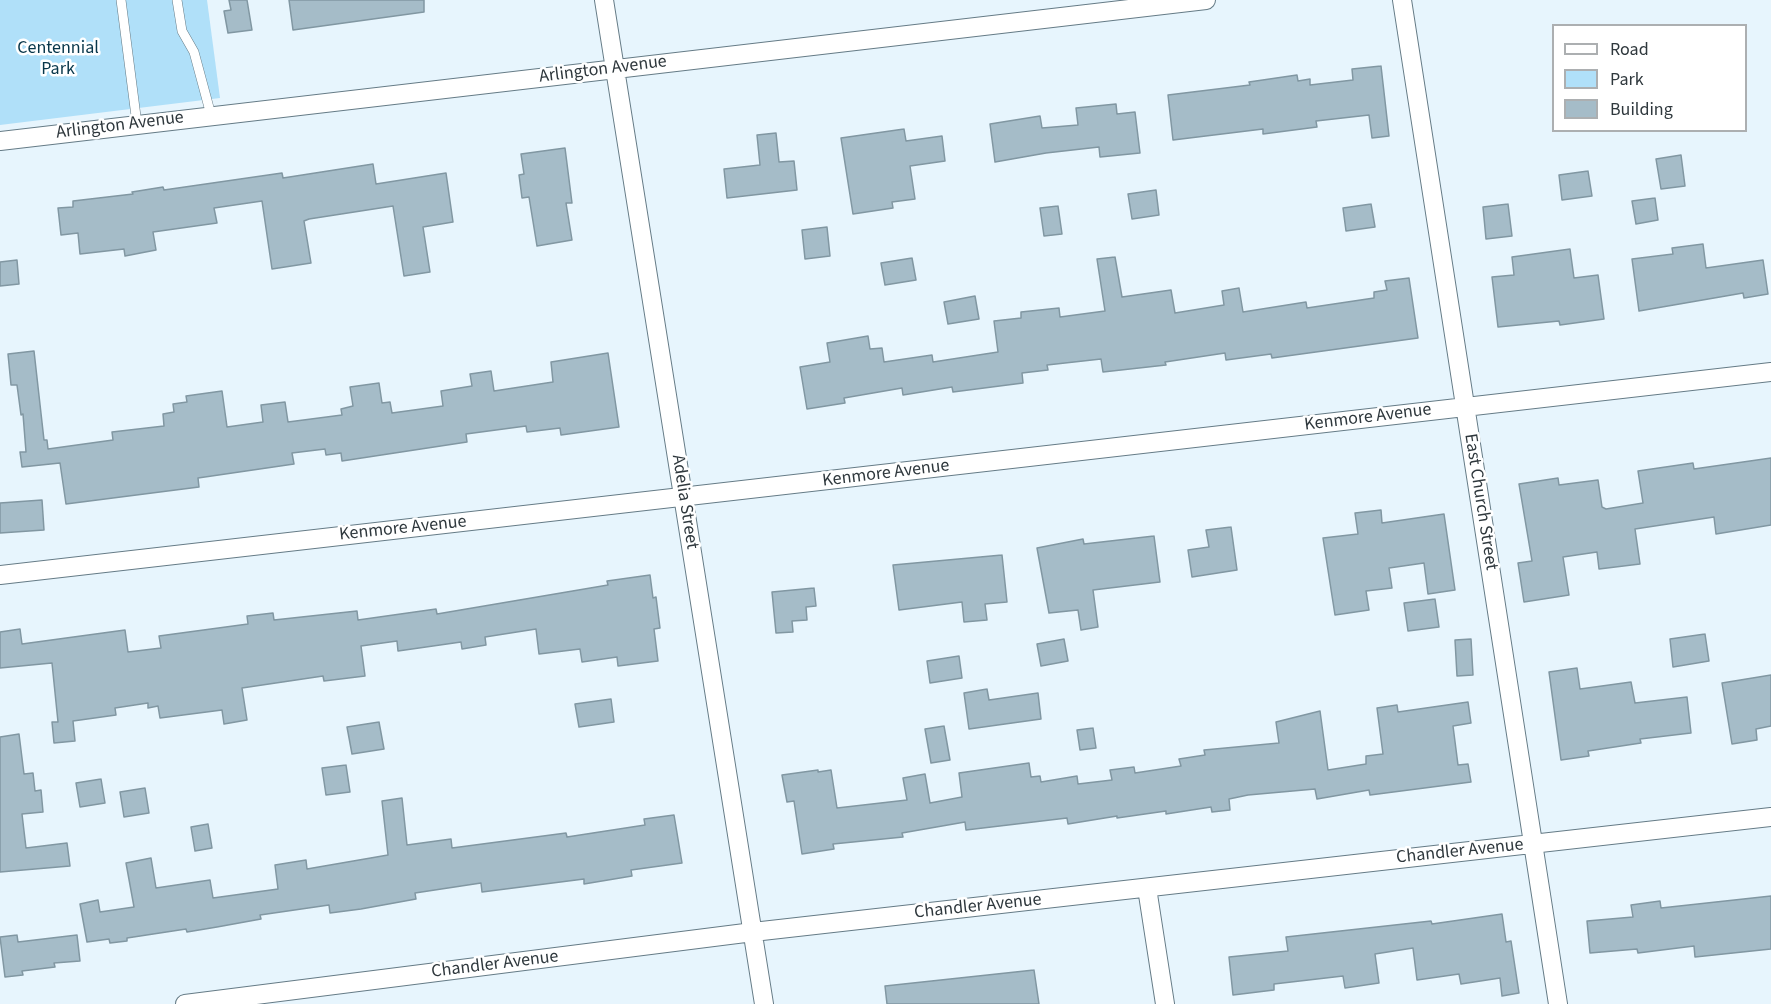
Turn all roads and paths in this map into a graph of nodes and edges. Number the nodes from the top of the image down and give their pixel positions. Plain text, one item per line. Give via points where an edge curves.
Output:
1 (121, 0) edge
2 (177, 0) edge
3 (604, 0) edge
4 (1206, 0) edge
5 (1402, 0) edge
6 (615, 68) junction
7 (211, 115) junction
8 (137, 124) junction
9 (0, 141) edge
10 (1771, 372) edge
11 (1465, 407) junction
12 (684, 497) junction
13 (0, 575) edge
14 (1771, 817) edge
15 (1533, 844) junction
16 (1147, 888) junction
17 (753, 932) junction
18 (185, 1004) edge
19 (764, 1004) edge
20 (1165, 1004) edge
21 (1558, 1004) edge

1 - 8 lane
2 - 7 lane via 182,31 194,52
3 - 6 street, Adelia Street
4 - 6 street, Arlington Avenue
5 - 11 street, East Church Street
6 - 7 street, Arlington Avenue
6 - 12 street, Adelia Street
7 - 8 street, Arlington Avenue
8 - 9 street, Arlington Avenue
10 - 11 street, Kenmore Avenue
11 - 12 street, Kenmore Avenue
11 - 15 street, East Church Street
12 - 13 street, Kenmore Avenue
12 - 17 street, Adelia Street
14 - 15 street, Chandler Avenue
15 - 16 street, Chandler Avenue
15 - 21 street, East Church Street
16 - 17 street, Chandler Avenue
16 - 20 street
17 - 18 street, Chandler Avenue
17 - 19 street, Adelia Street

